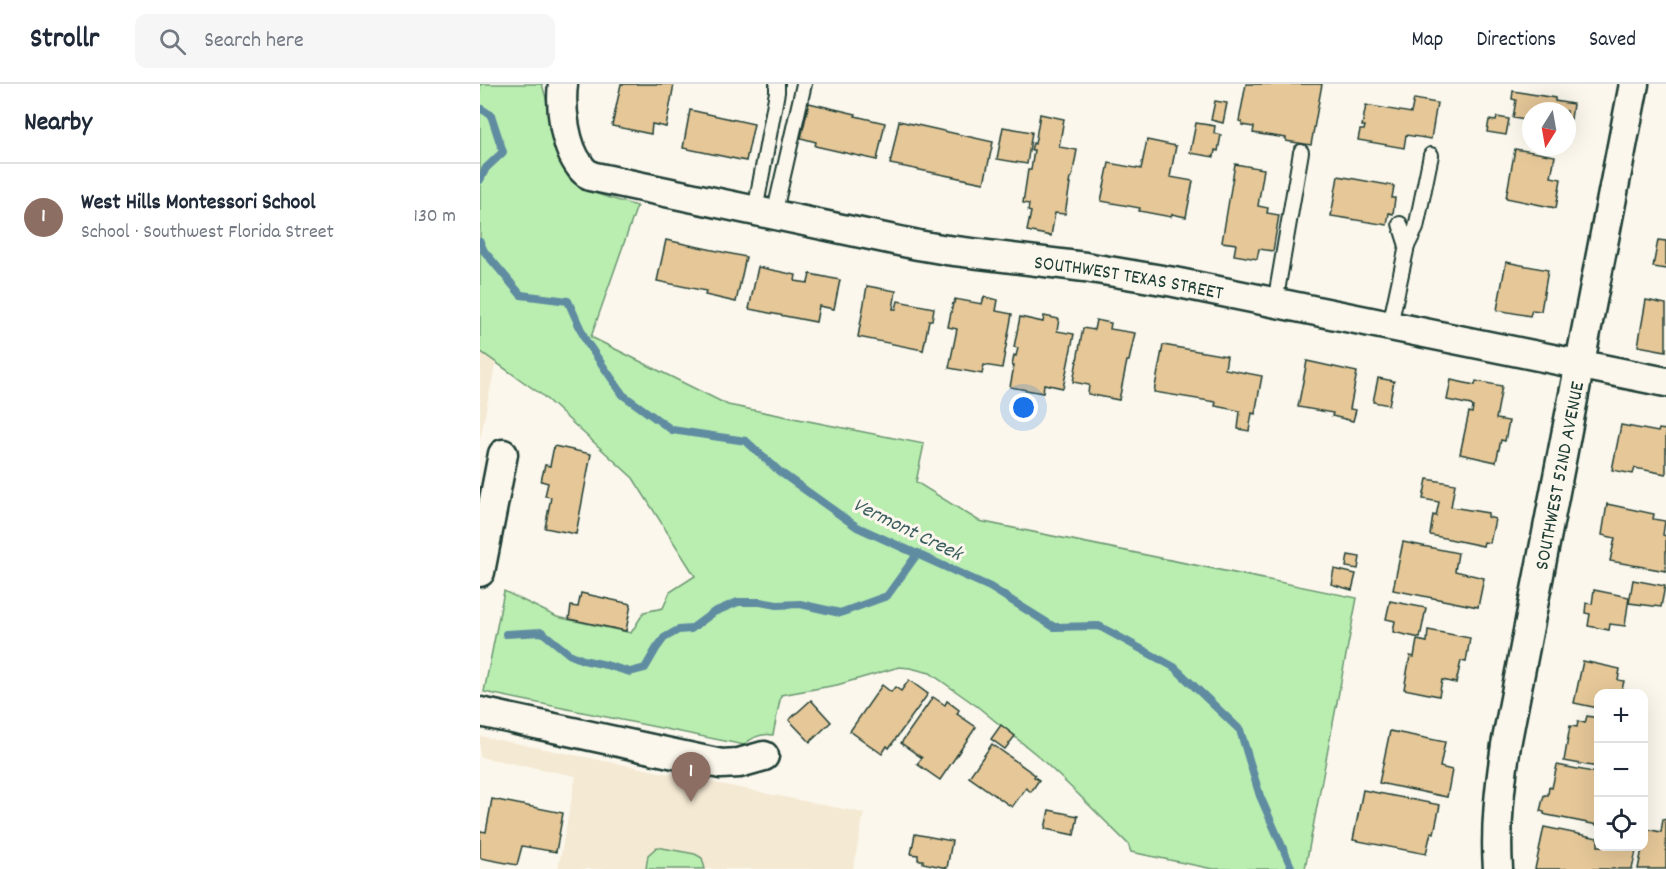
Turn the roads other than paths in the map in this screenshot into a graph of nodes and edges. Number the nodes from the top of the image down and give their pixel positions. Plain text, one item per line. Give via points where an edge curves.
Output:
1 (563, 84) edge
2 (777, 84) edge
3 (804, 84) edge
4 (1634, 84) edge
5 (1301, 152) dead end
6 (1431, 154) dead end
7 (764, 213) junction
8 (1400, 224) dead end
9 (1407, 246) junction
10 (1275, 303) junction
11 (1390, 325) junction
12 (1579, 366) junction
13 (1666, 382) edge
14 (503, 454) dead end
15 (480, 572) edge
16 (480, 712) edge
17 (764, 756) dead end
18 (1498, 869) edge

1 - 7 street, SOUTHWEST TEXAS STREET via 565,131 579,166 590,177
2 - 7 lane
3 - 7 lane
4 - 12 street, SOUTHWEST 52ND AVENUE
5 - 10 lane
6 - 9 lane via 1416,228
7 - 10 street, SOUTHWEST TEXAS STREET via 947,250 1102,270
8 - 9 lane
9 - 11 lane
10 - 11 street, SOUTHWEST TEXAS STREET
11 - 12 street, SOUTHWEST TEXAS STREET
12 - 13 street, SOUTHWEST TEXAS STREET
12 - 18 street, SOUTHWEST 52ND AVENUE via 1500,783
14 - 15 street
16 - 17 street via 721,764 739,764

